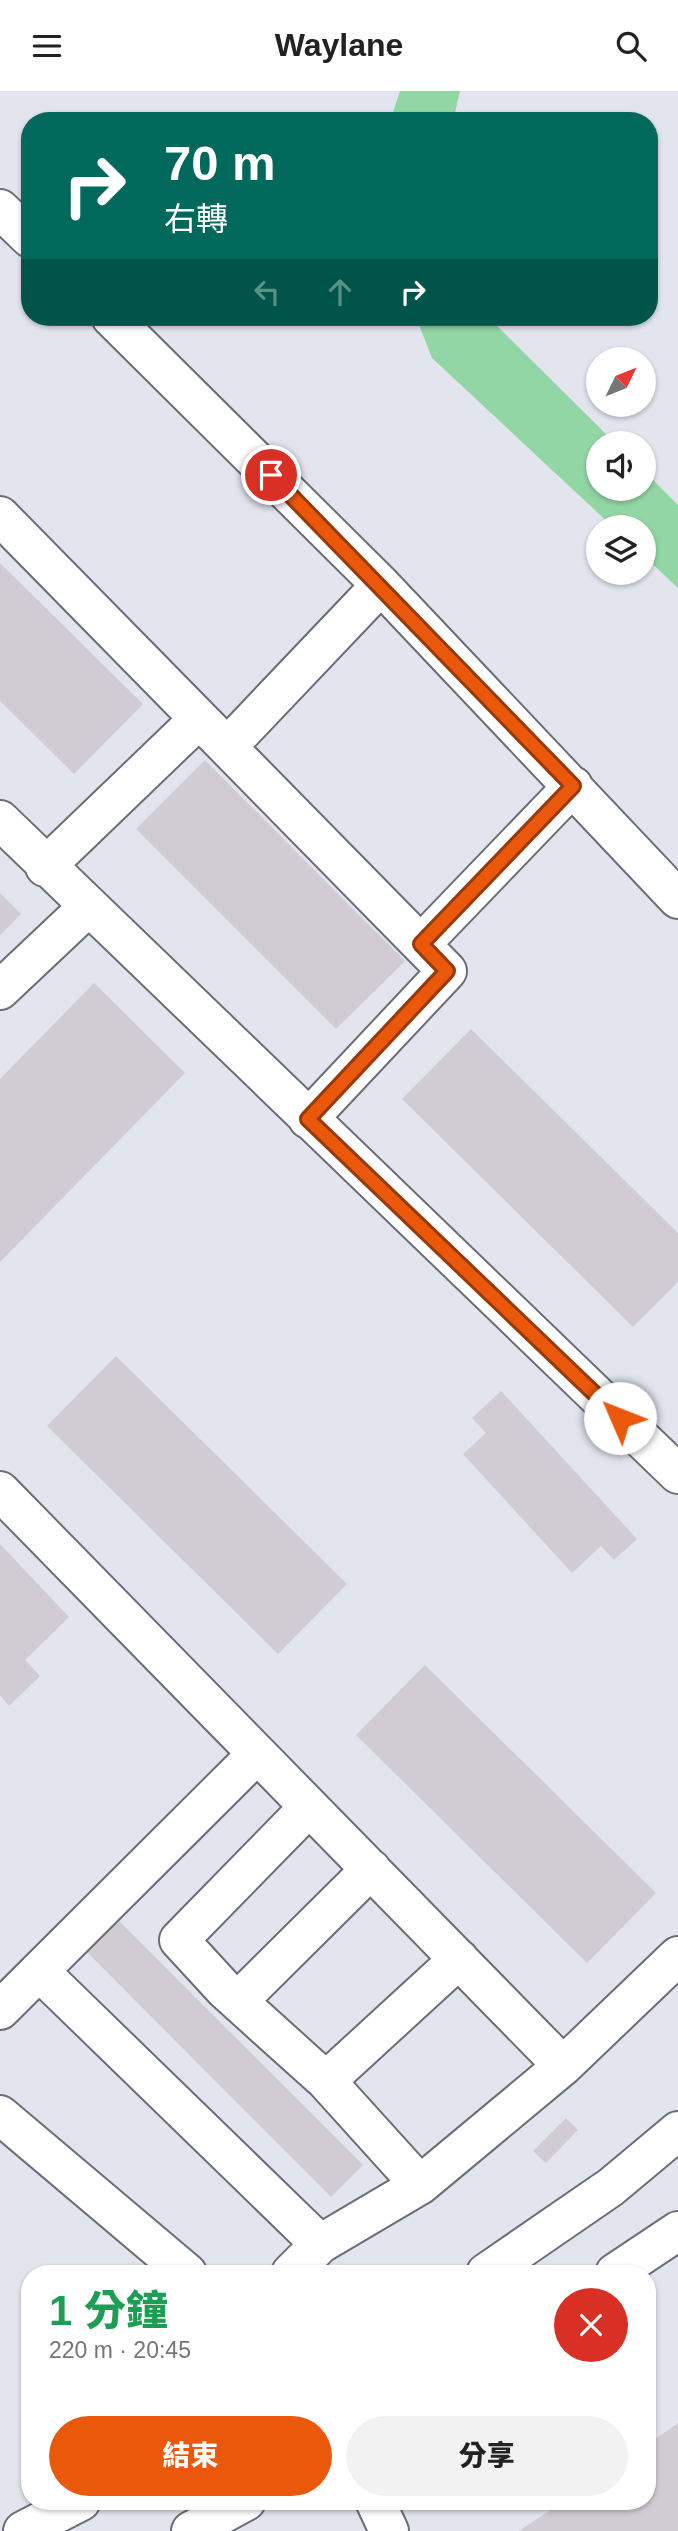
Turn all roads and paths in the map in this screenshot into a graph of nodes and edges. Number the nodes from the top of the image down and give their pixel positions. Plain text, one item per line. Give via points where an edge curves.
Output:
1 (0, 209) edge
2 (21, 229) edge
3 (120, 326) edge
4 (0, 516) edge
5 (381, 585) junction
6 (199, 719) junction
7 (226, 747) junction
8 (573, 786) junction
9 (0, 820) edge
10 (45, 867) junction
11 (678, 899) edge
12 (88, 907) junction
13 (421, 944) junction
14 (0, 990) edge
15 (308, 1119) junction
16 (678, 1474) edge
17 (0, 1491) edge
18 (257, 1754) junction
19 (309, 1807) junction
20 (371, 1870) junction
21 (678, 1956) edge
22 (459, 1959) junction
23 (39, 1971) junction
24 (238, 2001) junction
25 (0, 2010) edge
26 (563, 2066) junction
27 (326, 2081) junction
28 (0, 2115) edge
29 (678, 2131) edge
30 (419, 2185) junction
31 (678, 2231) edge
32 (320, 2244) junction
33 (178, 2265) edge
34 (299, 2265) edge
35 (498, 2265) edge
36 (627, 2265) edge
37 (63, 2510) edge
38 (230, 2510) edge
39 (379, 2510) edge
40 (23, 2531) edge
41 (191, 2531) edge
42 (389, 2531) edge

1 - 2 main road
3 - 5 main road
4 - 6 main road
5 - 7 main road
5 - 8 main road
6 - 7 main road
6 - 10 main road
7 - 13 main road
8 - 11 main road
8 - 13 main road
9 - 10 main road
10 - 12 main road
12 - 14 main road
12 - 15 main road
13 - 15 main road via 447,971
15 - 16 main road
17 - 18 main road
18 - 19 main road
18 - 23 main road
19 - 20 main road
19 - 24 main road via 179,1940
20 - 22 main road
20 - 24 main road
21 - 26 main road
22 - 26 main road
22 - 27 main road
23 - 25 main road
23 - 32 main road
24 - 27 main road
26 - 30 main road
27 - 30 main road
28 - 33 main road
29 - 35 main road via 611,2187
30 - 32 main road
31 - 36 main road
32 - 34 main road
37 - 40 main road
38 - 41 main road
39 - 42 main road

